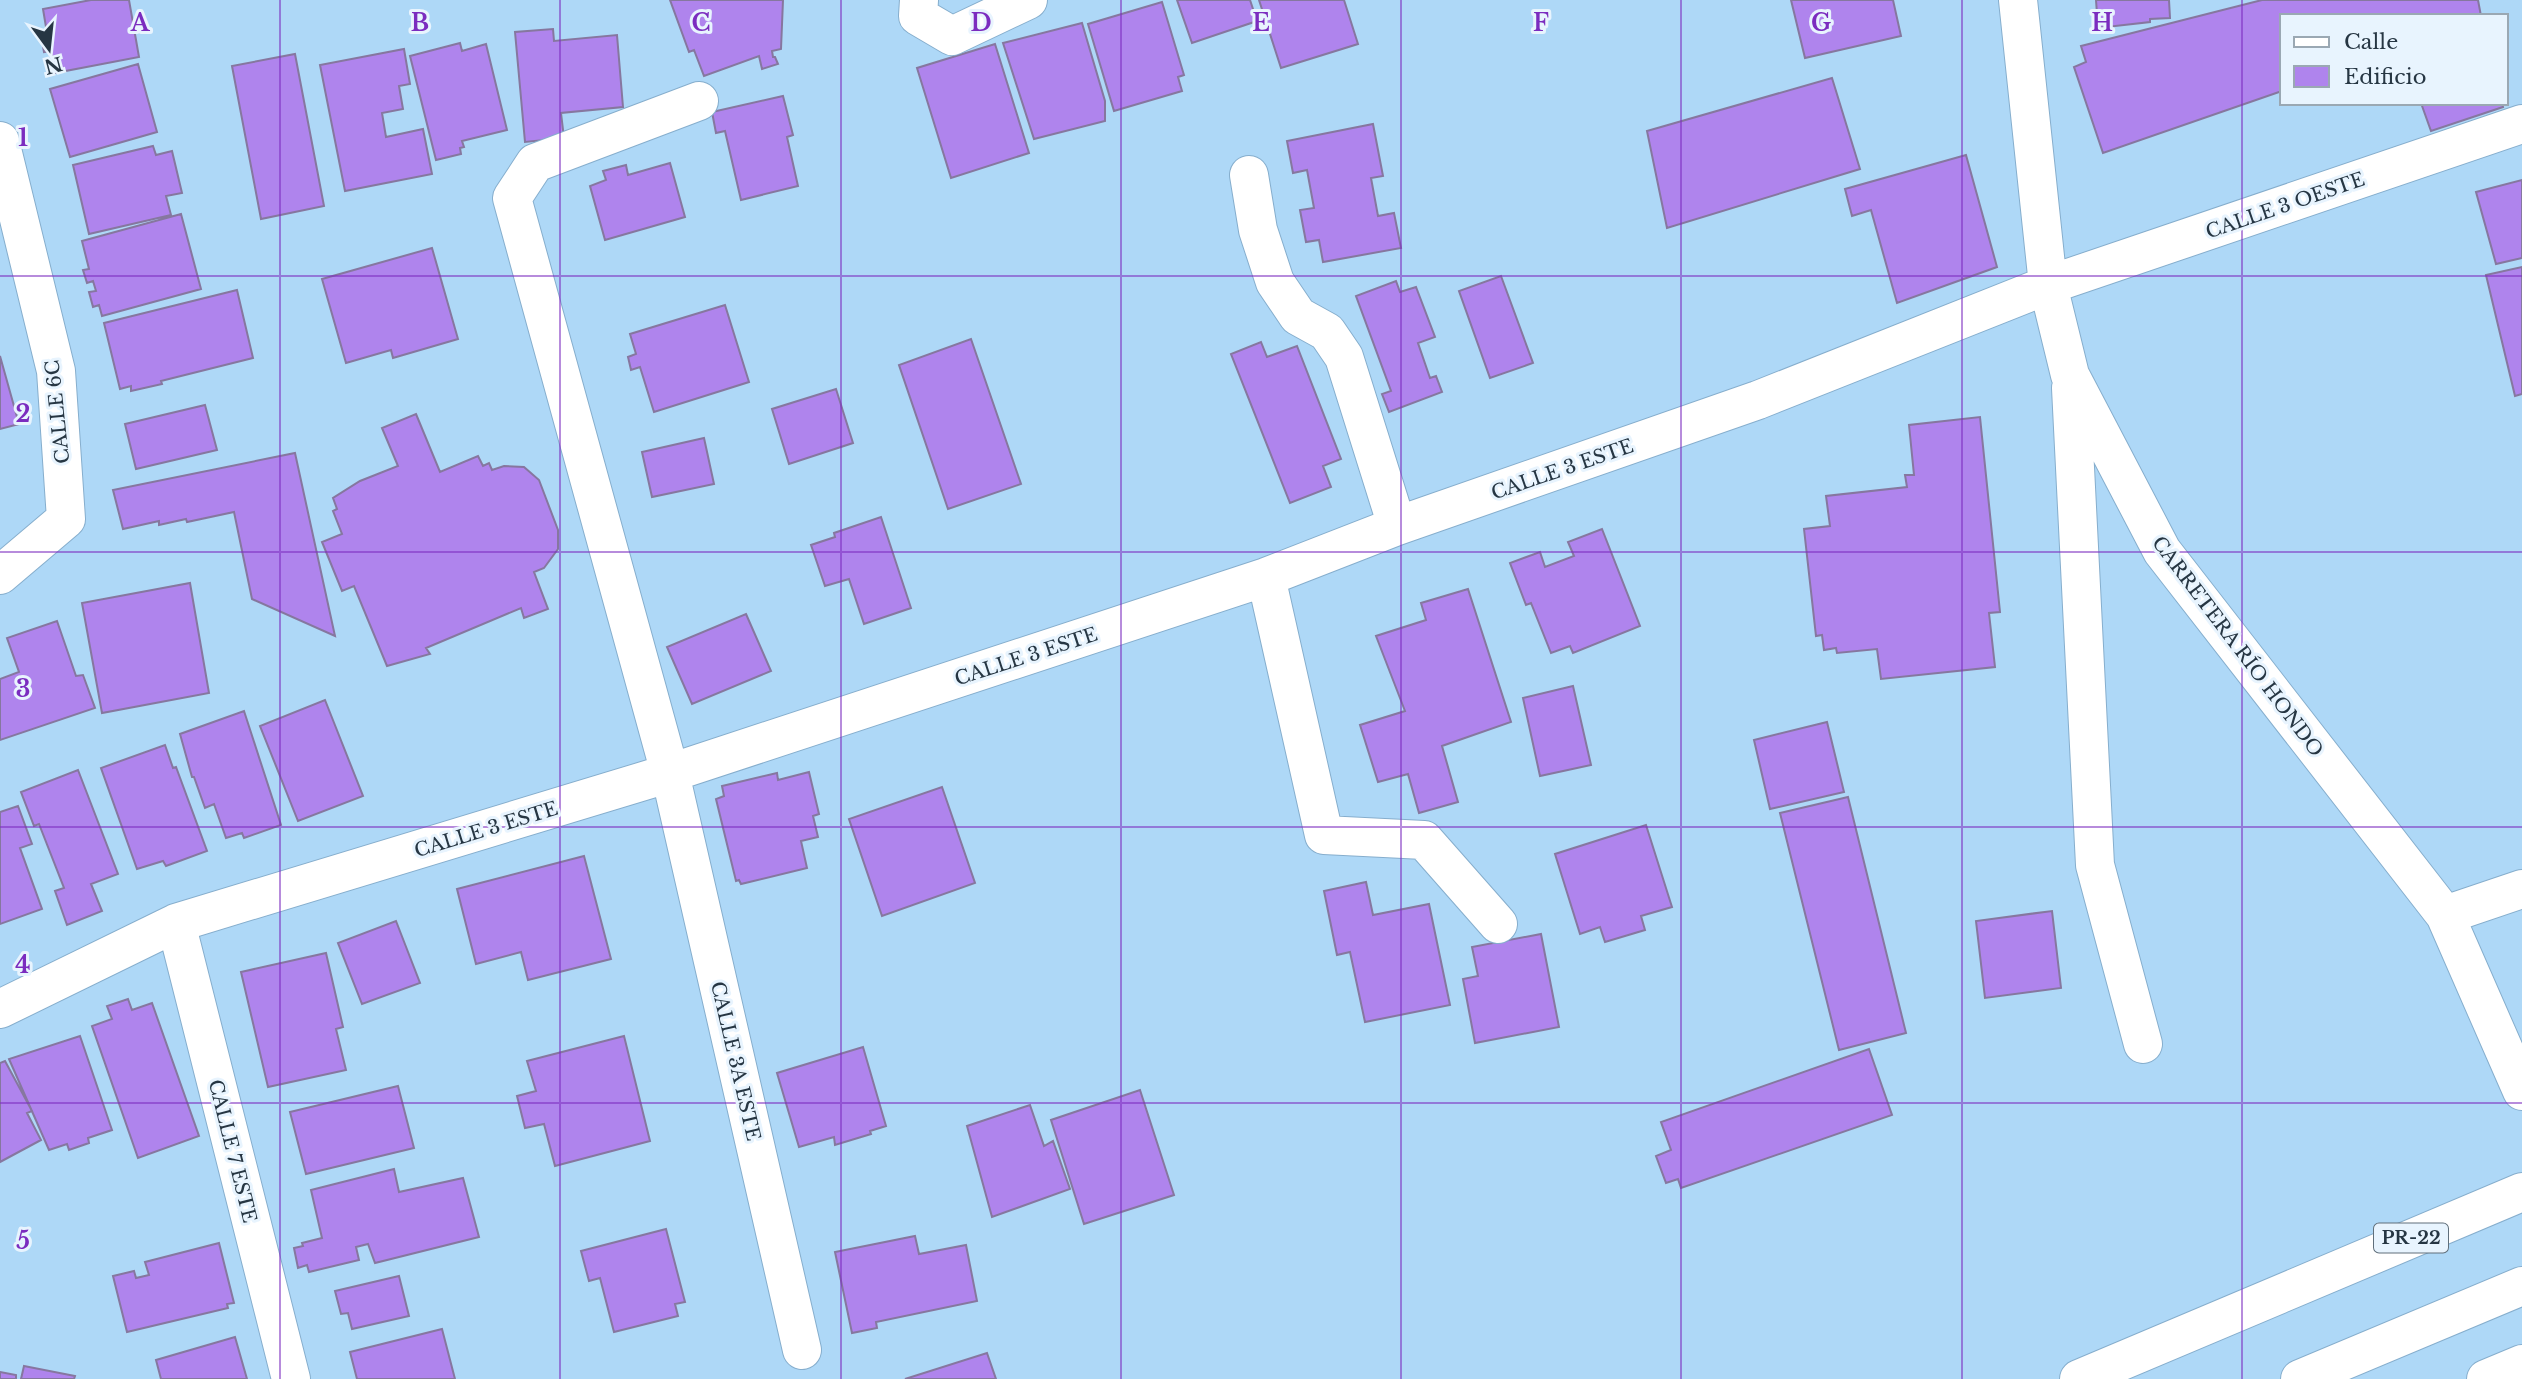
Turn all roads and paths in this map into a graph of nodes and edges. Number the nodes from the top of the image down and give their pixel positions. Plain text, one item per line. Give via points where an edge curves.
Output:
1 (919, 0) edge
2 (1028, 0) edge
3 (2018, 0) edge
4 (699, 101) dead end
5 (2522, 124) edge
6 (0, 141) edge
7 (1249, 175) dead end
8 (2048, 285) junction
9 (2070, 375) junction
10 (1398, 526) junction
11 (0, 575) edge
12 (1266, 577) junction
13 (670, 773) junction
14 (2522, 889) edge
15 (2445, 915) junction
16 (176, 923) junction
17 (1498, 925) dead end
18 (0, 1009) edge
19 (2143, 1044) dead end
20 (2522, 1090) edge
21 (2522, 1192) edge
22 (2522, 1286) edge
23 (802, 1350) dead end
24 (2522, 1364) edge
25 (291, 1379) edge
26 (2079, 1379) edge
27 (2300, 1379) edge
28 (2486, 1379) edge

1 - 2 main road via 918,16 953,36
3 - 8 main road, CARRETERA RÍO HONDO
4 - 13 main road, CALLE 3A ESTE via 535,163 512,198
5 - 8 main road, CALLE 3 OESTE
6 - 11 main road, CALLE 6C via 56,371 66,519
7 - 10 main road via 1258,230 1275,282 1298,316 1327,332 1344,357
8 - 9 main road, CARRETERA RÍO HONDO
8 - 10 main road, CALLE 3 ESTE via 1758,400
9 - 15 main road, CARRETERA RÍO HONDO via 2162,551
9 - 19 main road via 2095,865
10 - 12 main road, CALLE 3 ESTE
12 - 13 main road, CALLE 3 ESTE
12 - 17 main road via 1324,835 1424,840
13 - 16 main road, CALLE 3 ESTE
13 - 23 main road, CALLE 3A ESTE
14 - 15 main road
15 - 20 main road, CARRETERA RÍO HONDO
16 - 18 main road, CALLE 3 ESTE
16 - 25 main road, CALLE 7 ESTE
21 - 26 main road, PR-22
22 - 27 main road
24 - 28 main road

